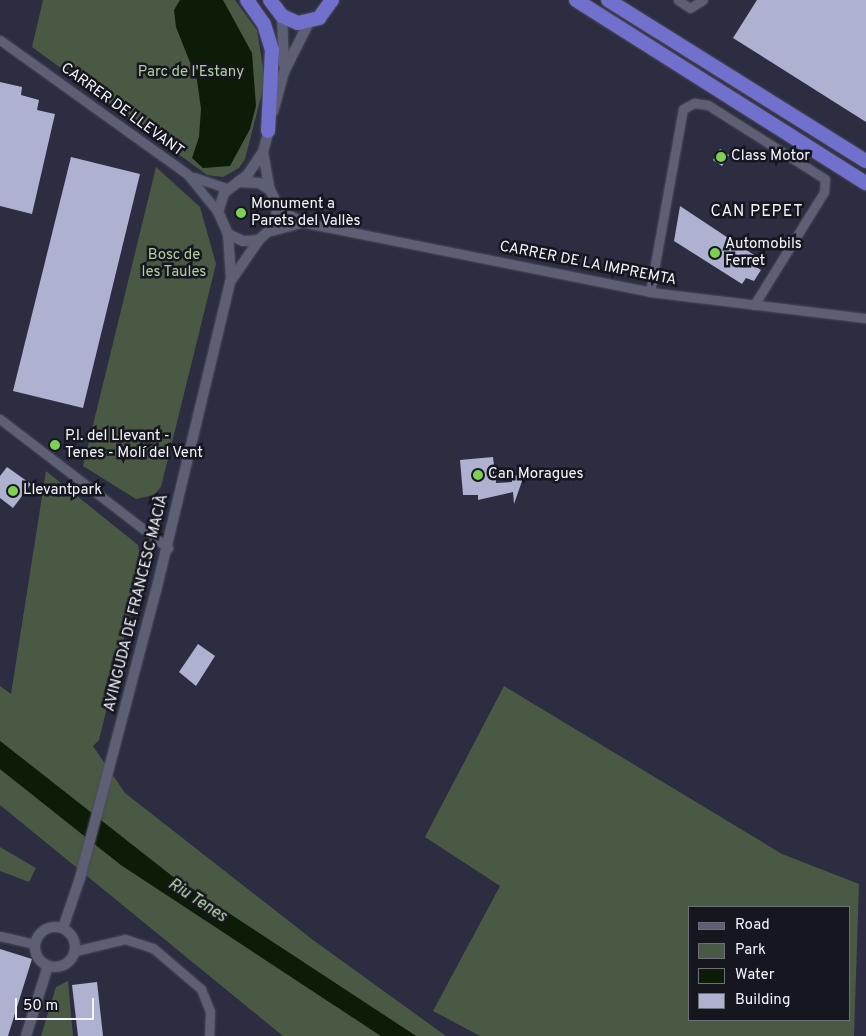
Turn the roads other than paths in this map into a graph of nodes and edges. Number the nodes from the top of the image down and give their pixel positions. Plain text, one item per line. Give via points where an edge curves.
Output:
1 (246, 0) edge
2 (270, 0) edge
3 (332, 0) edge
4 (566, 0) edge
5 (576, 0) edge
6 (608, 0) edge
7 (618, 0) edge
8 (678, 0) edge
9 (703, 0) edge
10 (282, 16) junction
11 (633, 16) junction
12 (309, 22) junction
13 (622, 29) junction
14 (0, 40) edge
15 (284, 72) junction
16 (268, 131) junction
17 (263, 152) junction
18 (866, 161) edge
19 (187, 174) junction
20 (238, 182) junction
21 (866, 183) edge
22 (228, 189) junction
23 (270, 190) junction
24 (277, 203) junction
25 (218, 212) junction
26 (306, 223) junction
27 (271, 231) junction
28 (228, 234) junction
29 (259, 240) junction
30 (230, 282) junction
31 (650, 292) junction
32 (754, 305) junction
33 (866, 318) edge
34 (0, 420) edge
35 (168, 548) junction
36 (63, 928) junction
37 (0, 936) edge
38 (35, 944) junction
39 (75, 952) junction
40 (48, 966) junction
41 (26, 1036) edge
42 (209, 1036) edge

1 - 16 highway via 264,24 272,50
2 - 10 highway
3 - 12 highway via 327,10
4 - 13 highway
5 - 13 highway
6 - 11 highway
7 - 11 highway
8 - 9 street via 690,8
10 - 12 highway
10 - 15 street
11 - 18 highway
12 - 15 street
13 - 21 highway
14 - 19 street, CARRER DE LLEVANT
15 - 16 street
16 - 17 street
17 - 20 street
17 - 23 street
19 - 22 street
19 - 25 street, CARRER DE LLEVANT
20 - 22 street
20 - 23 street via 252,181
22 - 25 street
23 - 24 street
24 - 26 street via 286,213
24 - 27 street via 278,217
25 - 28 street
26 - 27 street via 290,224
26 - 31 street, CARRER DE LA IMPREMTA
27 - 29 street
28 - 29 street via 243,241
28 - 30 street
29 - 30 street
30 - 35 street, AVINGUDA DE FRANCESC MACIÀ
31 - 32 street, CARRER DE LA IMPREMTA
31 - 32 street via 683,109 694,103 708,105 825,179 824,192
32 - 33 street, CARRER DE LA IMPREMTA
34 - 35 street
35 - 36 street, AVINGUDA DE FRANCESC MACIÀ via 80,878
36 - 38 street via 45,929
36 - 39 street via 75,940
37 - 38 street
38 - 40 street via 38,957
39 - 40 street via 66,965
39 - 42 street via 125,939 152,948 201,988 210,1012
40 - 41 street

